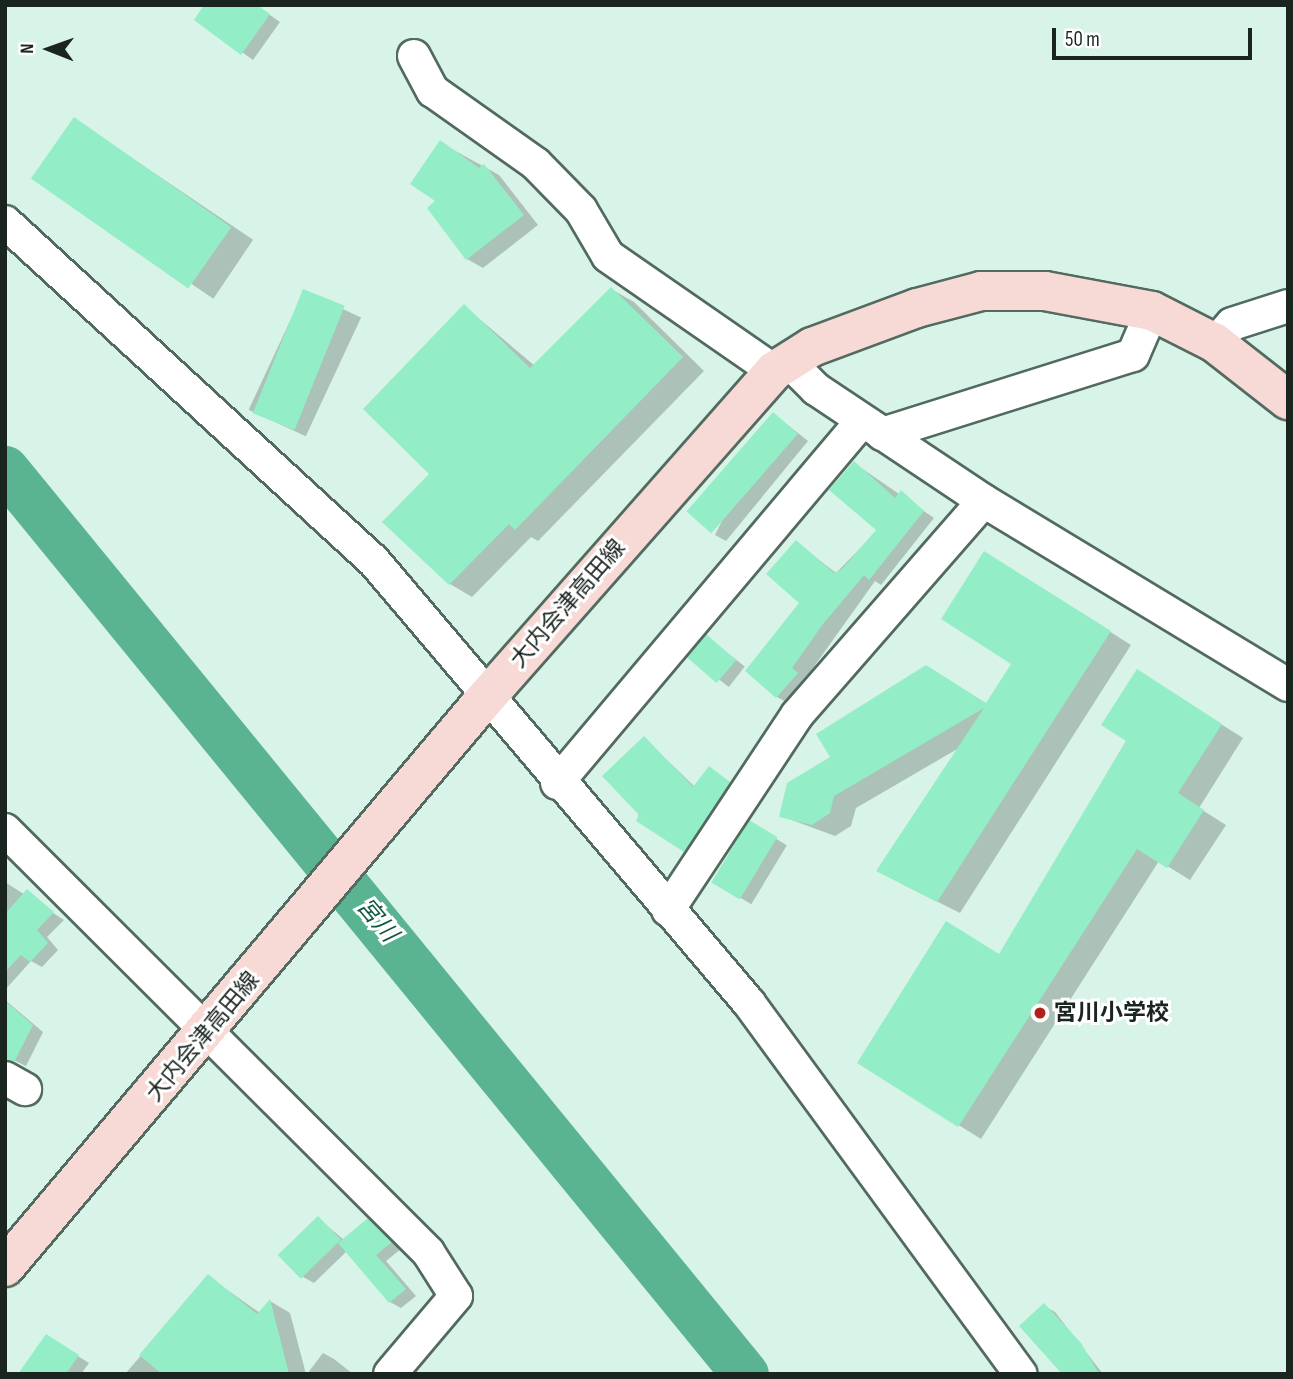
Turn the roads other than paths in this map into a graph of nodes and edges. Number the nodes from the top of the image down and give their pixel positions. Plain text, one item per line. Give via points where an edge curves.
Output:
1 (414, 56) dead end
2 (5, 222) edge
3 (1288, 306) edge
4 (1152, 311) junction
5 (1215, 343) junction
6 (781, 366) junction
7 (1288, 400) edge
8 (872, 428) junction
9 (984, 501) junction
10 (1288, 685) edge
11 (482, 703) junction
12 (557, 783) junction
13 (5, 830) edge
14 (668, 910) junction
15 (215, 1025) junction
16 (5, 1267) edge
17 (390, 1374) edge
18 (1021, 1374) edge

1 - 6 street via 433,91 554,182 581,210 608,256
2 - 11 street via 373,561
3 - 5 street via 1232,324
4 - 5 main road, 大内会津高田線
4 - 6 main road, 大内会津高田線 via 1045,291 981,291 853,330
4 - 8 street via 1133,355
5 - 7 main road, 大内会津高田線
6 - 8 street
6 - 11 main road, 大内会津高田線
8 - 9 street
8 - 12 street
9 - 10 street
9 - 14 street via 797,715
11 - 12 street
11 - 15 main road, 大内会津高田線
12 - 14 street
13 - 15 street
14 - 18 street via 749,1003
15 - 16 main road, 大内会津高田線
15 - 17 street via 428,1252 456,1296

